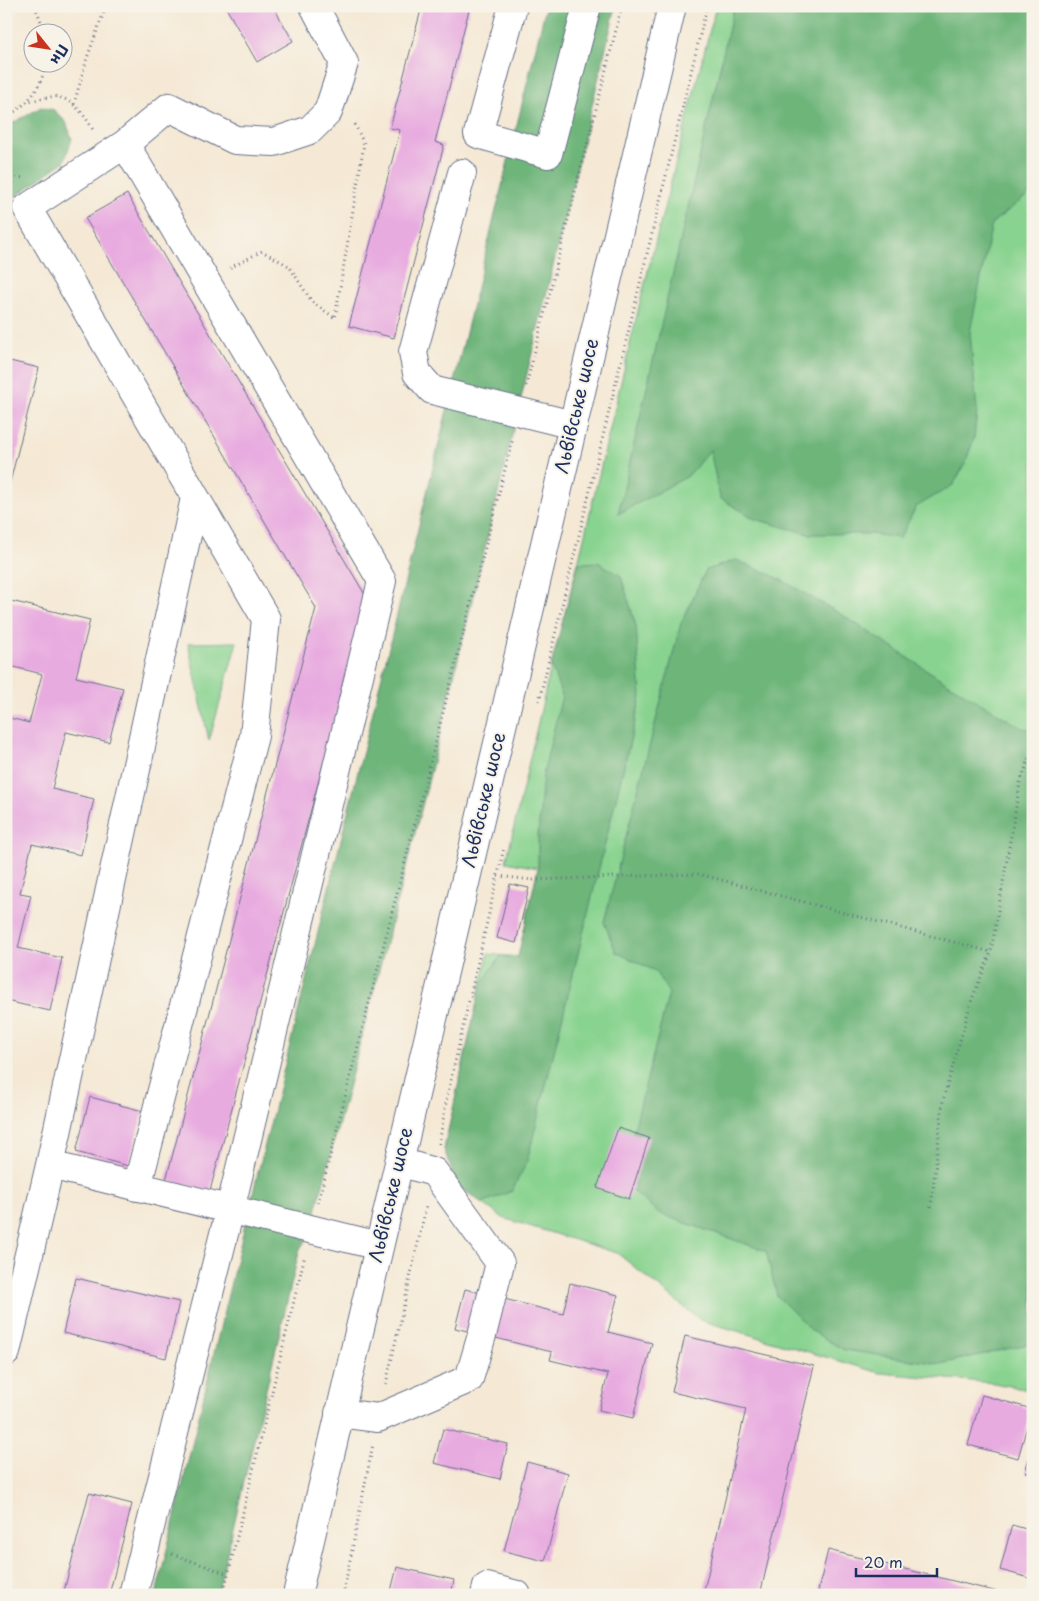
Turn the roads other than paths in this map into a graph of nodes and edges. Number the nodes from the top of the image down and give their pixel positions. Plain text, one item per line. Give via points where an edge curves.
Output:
1 (314, 6) edge
2 (513, 6) edge
3 (587, 6) edge
4 (672, 6) edge
5 (116, 150) junction
6 (462, 173) dead end
7 (573, 425) junction
8 (195, 498) junction
9 (399, 1162) junction
10 (50, 1166) junction
11 (137, 1187) junction
12 (230, 1210) junction
13 (379, 1246) junction
14 (6, 1352) edge
15 (340, 1413) junction
16 (132, 1595) edge
17 (297, 1595) edge
18 (485, 1595) edge
19 (517, 1595) edge

1 - 5 main road via 344,63 328,112 310,130 274,142 235,140 169,108
2 - 3 main road via 478,134 548,154
4 - 7 main road, Львівське шосе
5 - 8 main road via 27,208
5 - 12 main road via 382,581
6 - 7 main road via 413,352 417,373 432,390
7 - 9 main road, Львівське шосе
8 - 10 main road
8 - 11 main road via 266,619 254,736
9 - 13 main road, Львівське шосе
9 - 15 main road via 434,1172 500,1263 469,1379 378,1418
10 - 11 main road
10 - 14 main road
11 - 12 main road
12 - 13 main road
12 - 16 main road
13 - 15 main road, Львівське шосе
15 - 17 main road, Львівське шосе
18 - 19 main road via 486,1587

